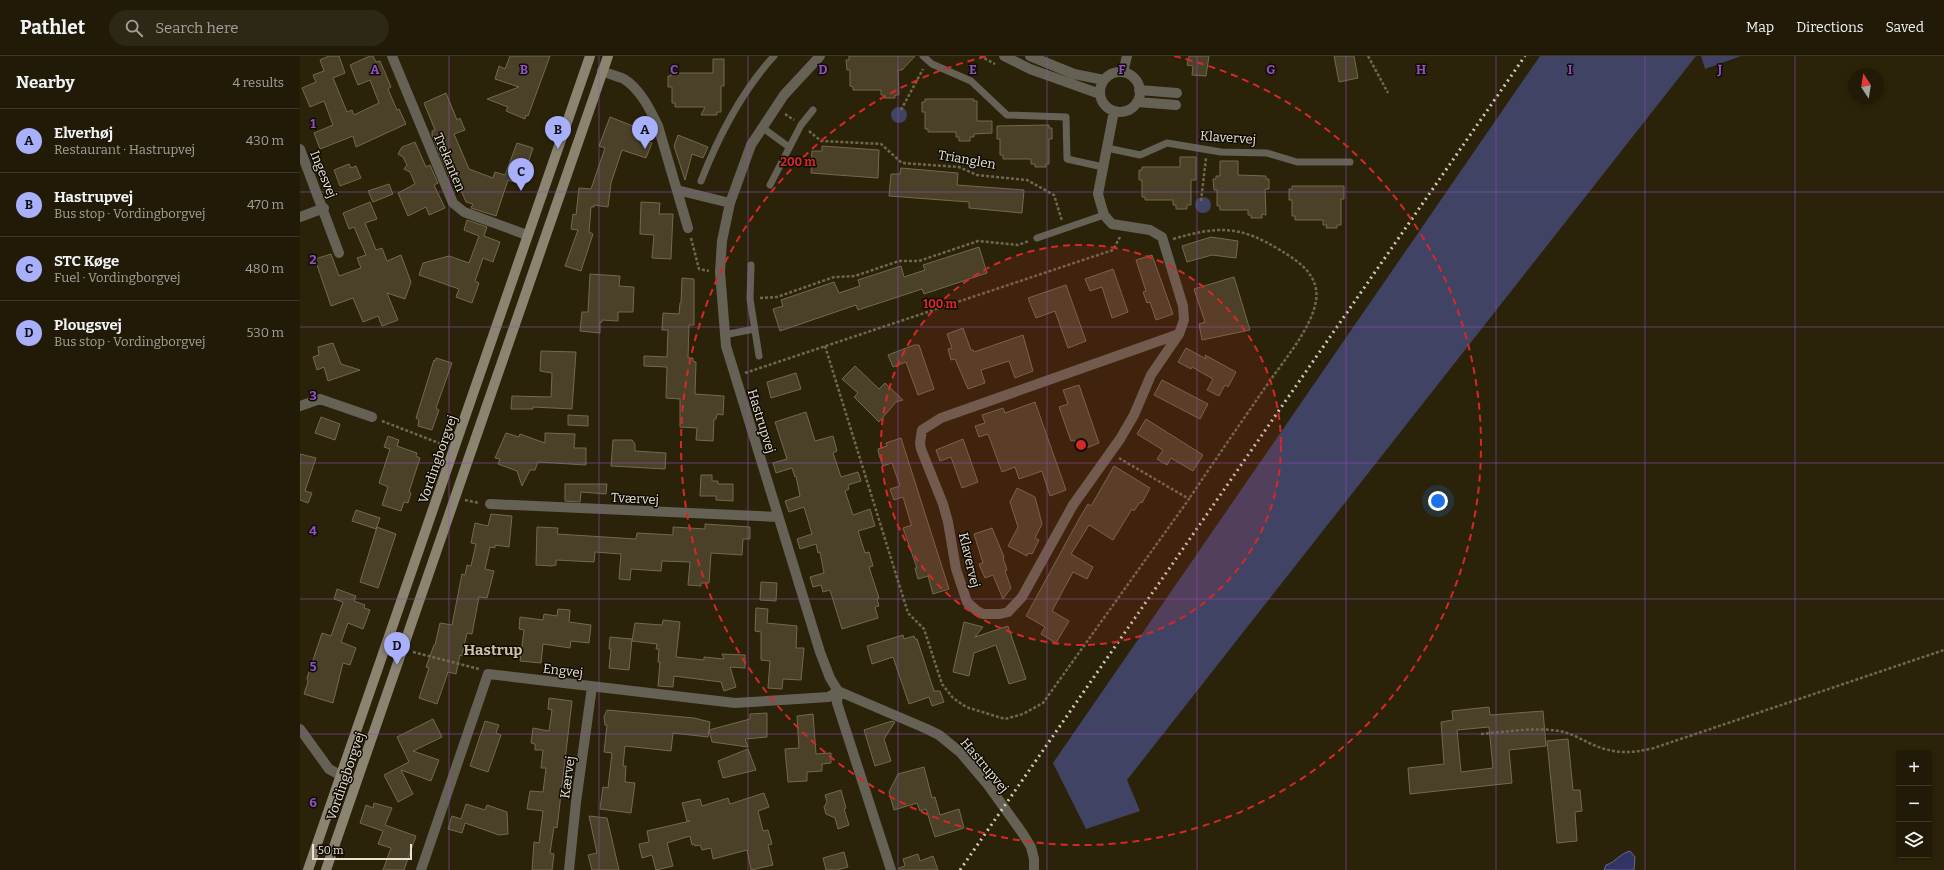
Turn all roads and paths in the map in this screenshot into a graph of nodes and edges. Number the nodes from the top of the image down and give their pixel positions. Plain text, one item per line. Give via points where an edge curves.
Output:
1 (392, 56) edge
2 (590, 56) edge
3 (608, 56) edge
4 (774, 56) edge
5 (820, 56) edge
6 (1004, 56) edge
7 (1030, 56) edge
8 (1127, 56) edge
9 (1368, 56) edge
10 (926, 59) edge
11 (602, 71) junction
12 (1123, 72) junction
13 (1104, 80) junction
14 (1139, 90) junction
15 (1177, 93) dead end
16 (1388, 93) dead end
17 (1100, 94) junction
18 (1137, 102) junction
19 (1176, 105) dead end
20 (776, 108) junction
21 (813, 110) dead end
22 (901, 110) dead end
23 (1114, 111) junction
24 (801, 126) junction
25 (763, 128) junction
26 (789, 147) junction
27 (1107, 148) junction
28 (300, 149) edge
29 (1206, 150) junction
30 (1350, 162) dead end
31 (1103, 167) junction
32 (701, 181) dead end
33 (770, 185) dead end
34 (677, 190) junction
35 (1201, 201) dead end
36 (730, 203) junction
37 (324, 208) junction
38 (1104, 215) junction
39 (300, 217) edge
40 (1125, 226) junction
41 (688, 228) joint
42 (1065, 229) junction
43 (527, 235) junction
44 (1036, 238) joint
45 (1164, 242) junction
46 (339, 253) dead end
47 (751, 265) dead end
48 (720, 272) junction
49 (750, 299) junction
50 (754, 329) junction
51 (1179, 334) junction
52 (724, 335) junction
53 (825, 346) junction
54 (759, 356) dead end
55 (735, 376) junction
56 (300, 406) edge
57 (372, 418) joint
58 (454, 448) junction
59 (1110, 452) junction
60 (454, 499) junction
61 (1189, 499) junction
62 (490, 504) joint
63 (778, 517) junction
64 (402, 650) junction
65 (1944, 650) edge
66 (488, 674) junction
67 (592, 687) junction
68 (838, 691) junction
69 (300, 730) edge
70 (1481, 734) dead end
71 (340, 775) junction
72 (308, 870) edge
73 (326, 870) edge
74 (421, 870) edge
75 (569, 870) edge
76 (891, 870) edge
77 (1034, 870) edge

1 - 43 street, Trekanten via 454,203 464,212
2 - 43 main road, Vordingborgvej
3 - 11 main road, Vordingborgvej
4 - 32 lane via 737,104 714,146
5 - 20 street, Hastrupvej via 784,95
6 - 17 street via 1030,69
7 - 13 street via 1074,74
8 - 12 street
9 - 16 path
10 - 22 path via 910,97
10 - 31 lane via 971,81 1007,115 1066,116 1067,159
11 - 34 street via 623,79 637,90 652,113
11 - 60 main road, Vordingborgvej
12 - 13 street via 1112,74
12 - 14 street via 1135,79
13 - 17 street
14 - 15 street
14 - 18 street
17 - 23 street via 1105,106
18 - 19 street
18 - 23 street via 1125,111
20 - 24 path, Trianglen
20 - 25 street, Hastrupvej
21 - 24 lane
23 - 27 street
24 - 26 lane
24 - 42 path, Trianglen via 821,141 881,144 902,163 959,167 977,175 1027,180 1054,196
25 - 26 lane
25 - 36 street, Hastrupvej via 751,145
26 - 33 lane
27 - 29 lane, Klavervej via 1140,155 1167,143
27 - 31 street
28 - 37 street, Ingesvej
29 - 30 lane, Klavervej via 1267,153 1297,162
29 - 35 path
31 - 38 street via 1098,194
34 - 36 street
34 - 41 street
36 - 48 street, Hastrupvej via 722,241
37 - 39 street, Ingesvej
37 - 46 street, Ingesvej
38 - 40 street via 1112,224
38 - 42 lane
40 - 45 street via 1150,230 1162,237
40 - 53 path via 1113,250
41 - 48 path via 699,270
42 - 44 lane
43 - 58 main road, Vordingborgvej
44 - 49 path via 1018,245 978,241 920,261 899,261 855,276 834,277 777,297
45 - 51 street, Klavervej via 1183,306 1184,320
45 - 61 path via 1203,231 1235,230 1252,235 1302,264 1313,280 1316,300 1300,337
47 - 49 lane
48 - 52 street, Hastrupvej
49 - 50 lane
50 - 52 lane
50 - 54 lane
51 - 59 street, Klavervej via 1151,375 1134,414
51 - 59 street, Klavervej via 941,418 922,430 921,450 943,504 956,569 967,602 972,607 990,615 1008,612 1015,605 1022,597 1073,505
52 - 55 street, Hastrupvej
53 - 55 path
53 - 61 path via 908,613 924,629 942,684 953,698 966,707 1005,719 1023,714 1043,703
55 - 63 street, Hastrupvej
56 - 57 street via 320,399
57 - 58 path
58 - 71 main road, Vordingborgvej
59 - 61 path
60 - 62 path
60 - 64 main road, Vordingborgvej
62 - 63 street, Tværvej
63 - 68 street, Hastrupvej via 820,652
64 - 66 path via 478,668
64 - 73 main road, Vordingborgvej
65 - 70 path via 1637,752 1620,753 1602,749 1564,732 1540,730
66 - 67 street, Engvej
66 - 74 street
67 - 68 street, Engvej via 735,703 829,697
67 - 75 street, Kærvej
68 - 76 street, Hastrupvej via 837,703
68 - 77 street, Hastrupvej via 939,735 960,752 988,785 1023,834 1031,847
69 - 71 street via 329,769
71 - 72 main road, Vordingborgvej

